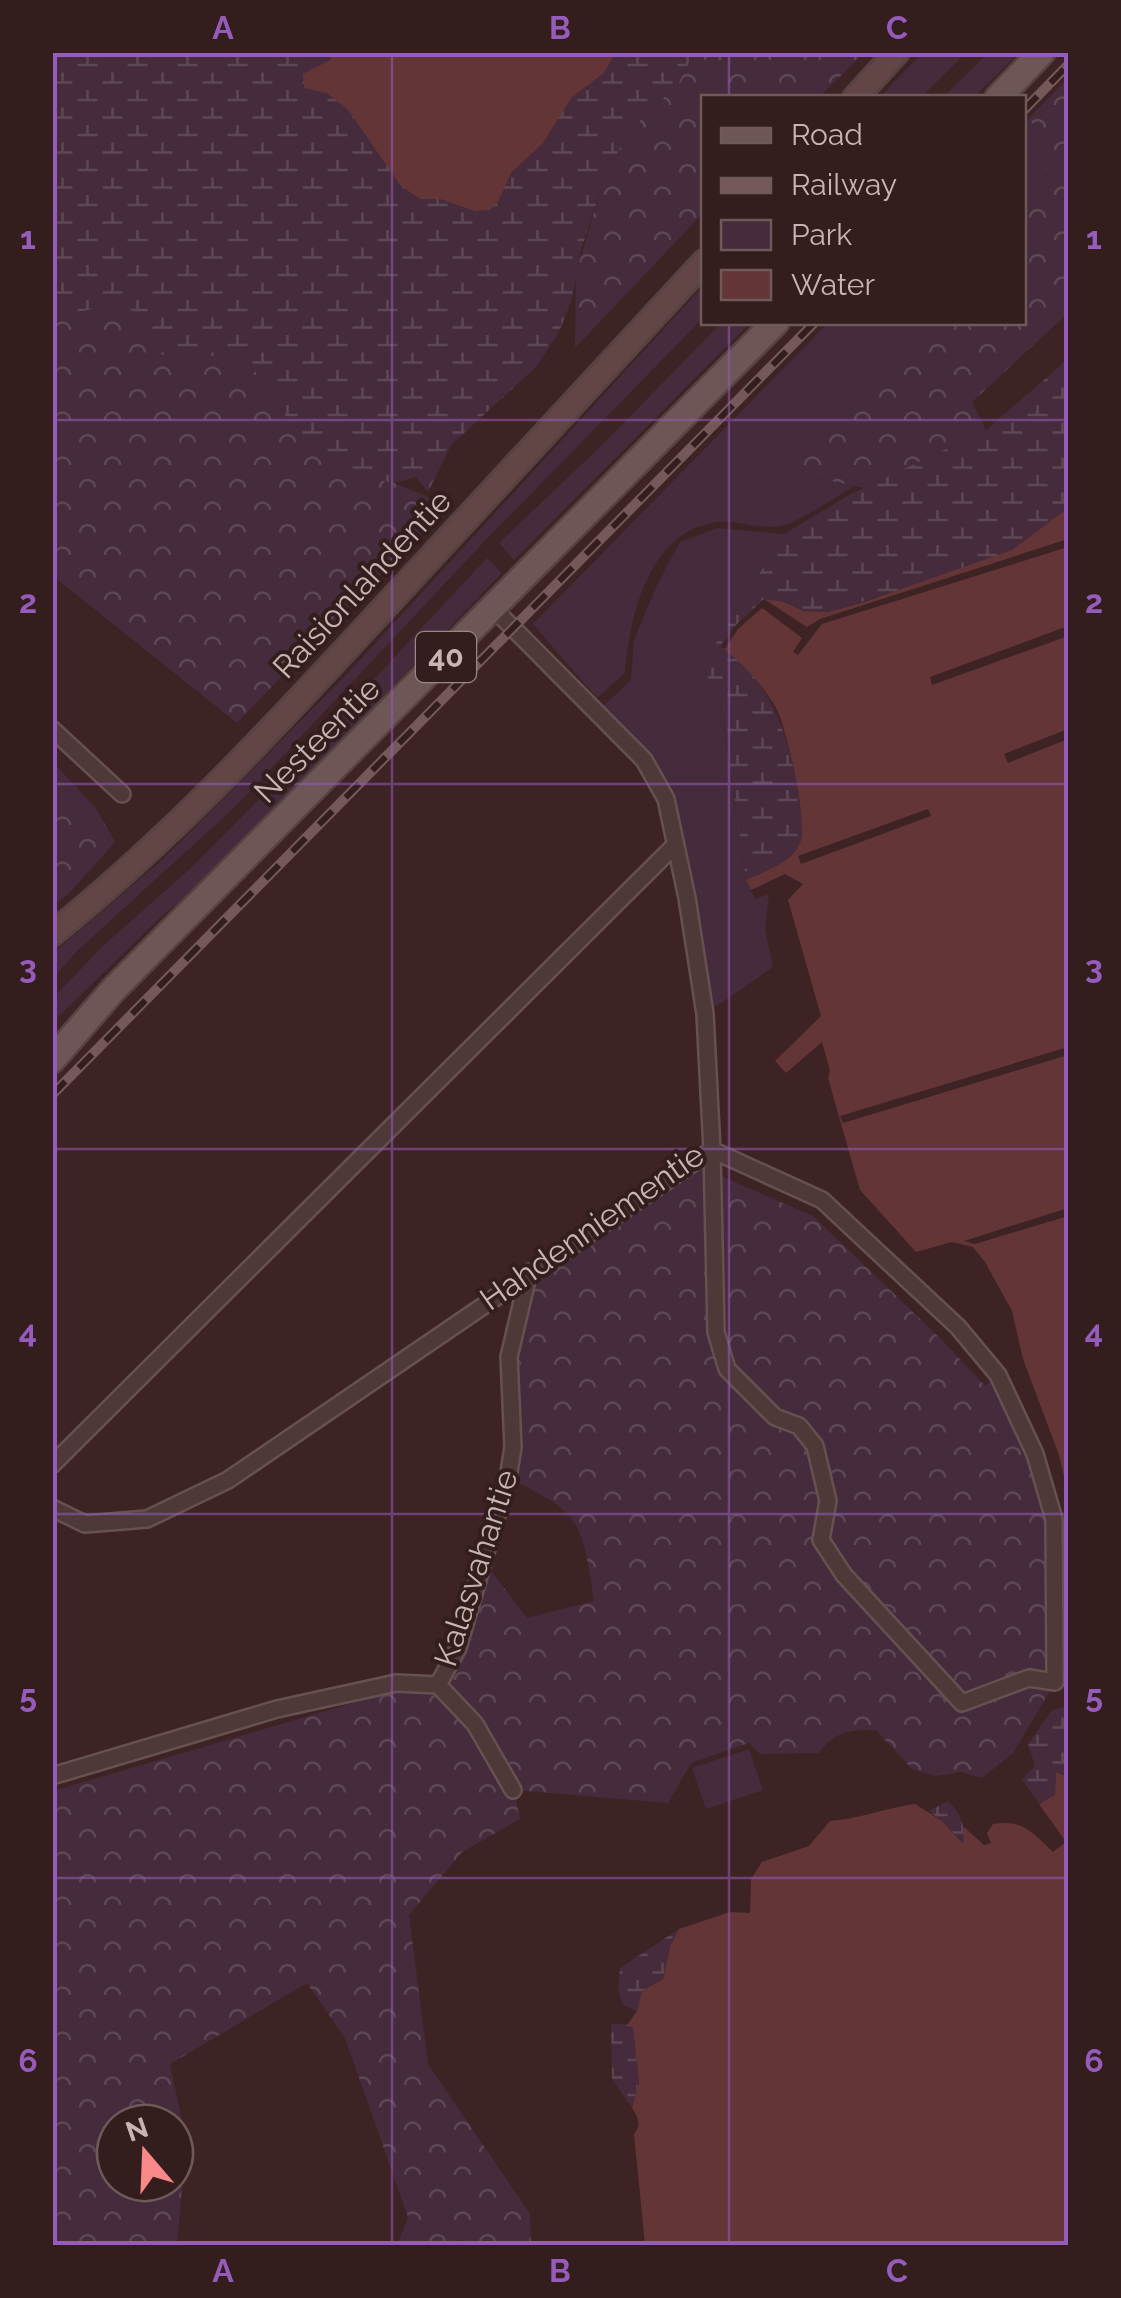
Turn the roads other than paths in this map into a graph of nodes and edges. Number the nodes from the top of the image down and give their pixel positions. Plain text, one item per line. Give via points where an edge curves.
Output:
1 (897, 52) edge
2 (1042, 52) edge
3 (858, 95) edge
4 (1001, 95) edge
5 (701, 265) edge
6 (773, 325) edge
7 (494, 609) junction
8 (52, 728) edge
9 (122, 794) dead end
10 (674, 846) junction
11 (52, 934) edge
12 (113, 990) junction
13 (52, 1039) edge
14 (52, 1060) edge
15 (712, 1150) junction
16 (529, 1272) junction
17 (52, 1465) edge
18 (52, 1508) edge
19 (438, 1685) junction
20 (52, 1776) edge
21 (513, 1790) dead end

1 - 3 main road
2 - 4 main road
5 - 11 main road, Raisionlahdentie via 296,704
6 - 7 main road, Nesteentie / 40
7 - 10 street, Hahdenniementie via 644,760 666,799
7 - 12 main road, Nesteentie / 40
8 - 9 street
10 - 15 street, Hahdenniementie via 705,1014
10 - 17 street
12 - 13 main road, Nesteentie / 40
12 - 14 main road, Nesteentie / 40
15 - 15 street via 822,1200 946,1316 998,1375 1035,1454 1054,1519 1055,1682 1029,1678 962,1702 844,1575 820,1540 828,1501 815,1446 727,1369 716,1332
15 - 16 street, Hahdenniementie
16 - 18 street, Hahdenniementie via 228,1480 147,1519 85,1524
16 - 19 street, Kalasvahantie via 510,1358 508,1478 458,1648
19 - 20 street, Kalasvahantie via 396,1683 278,1709
19 - 21 street, Kalasvahantie via 474,1724

